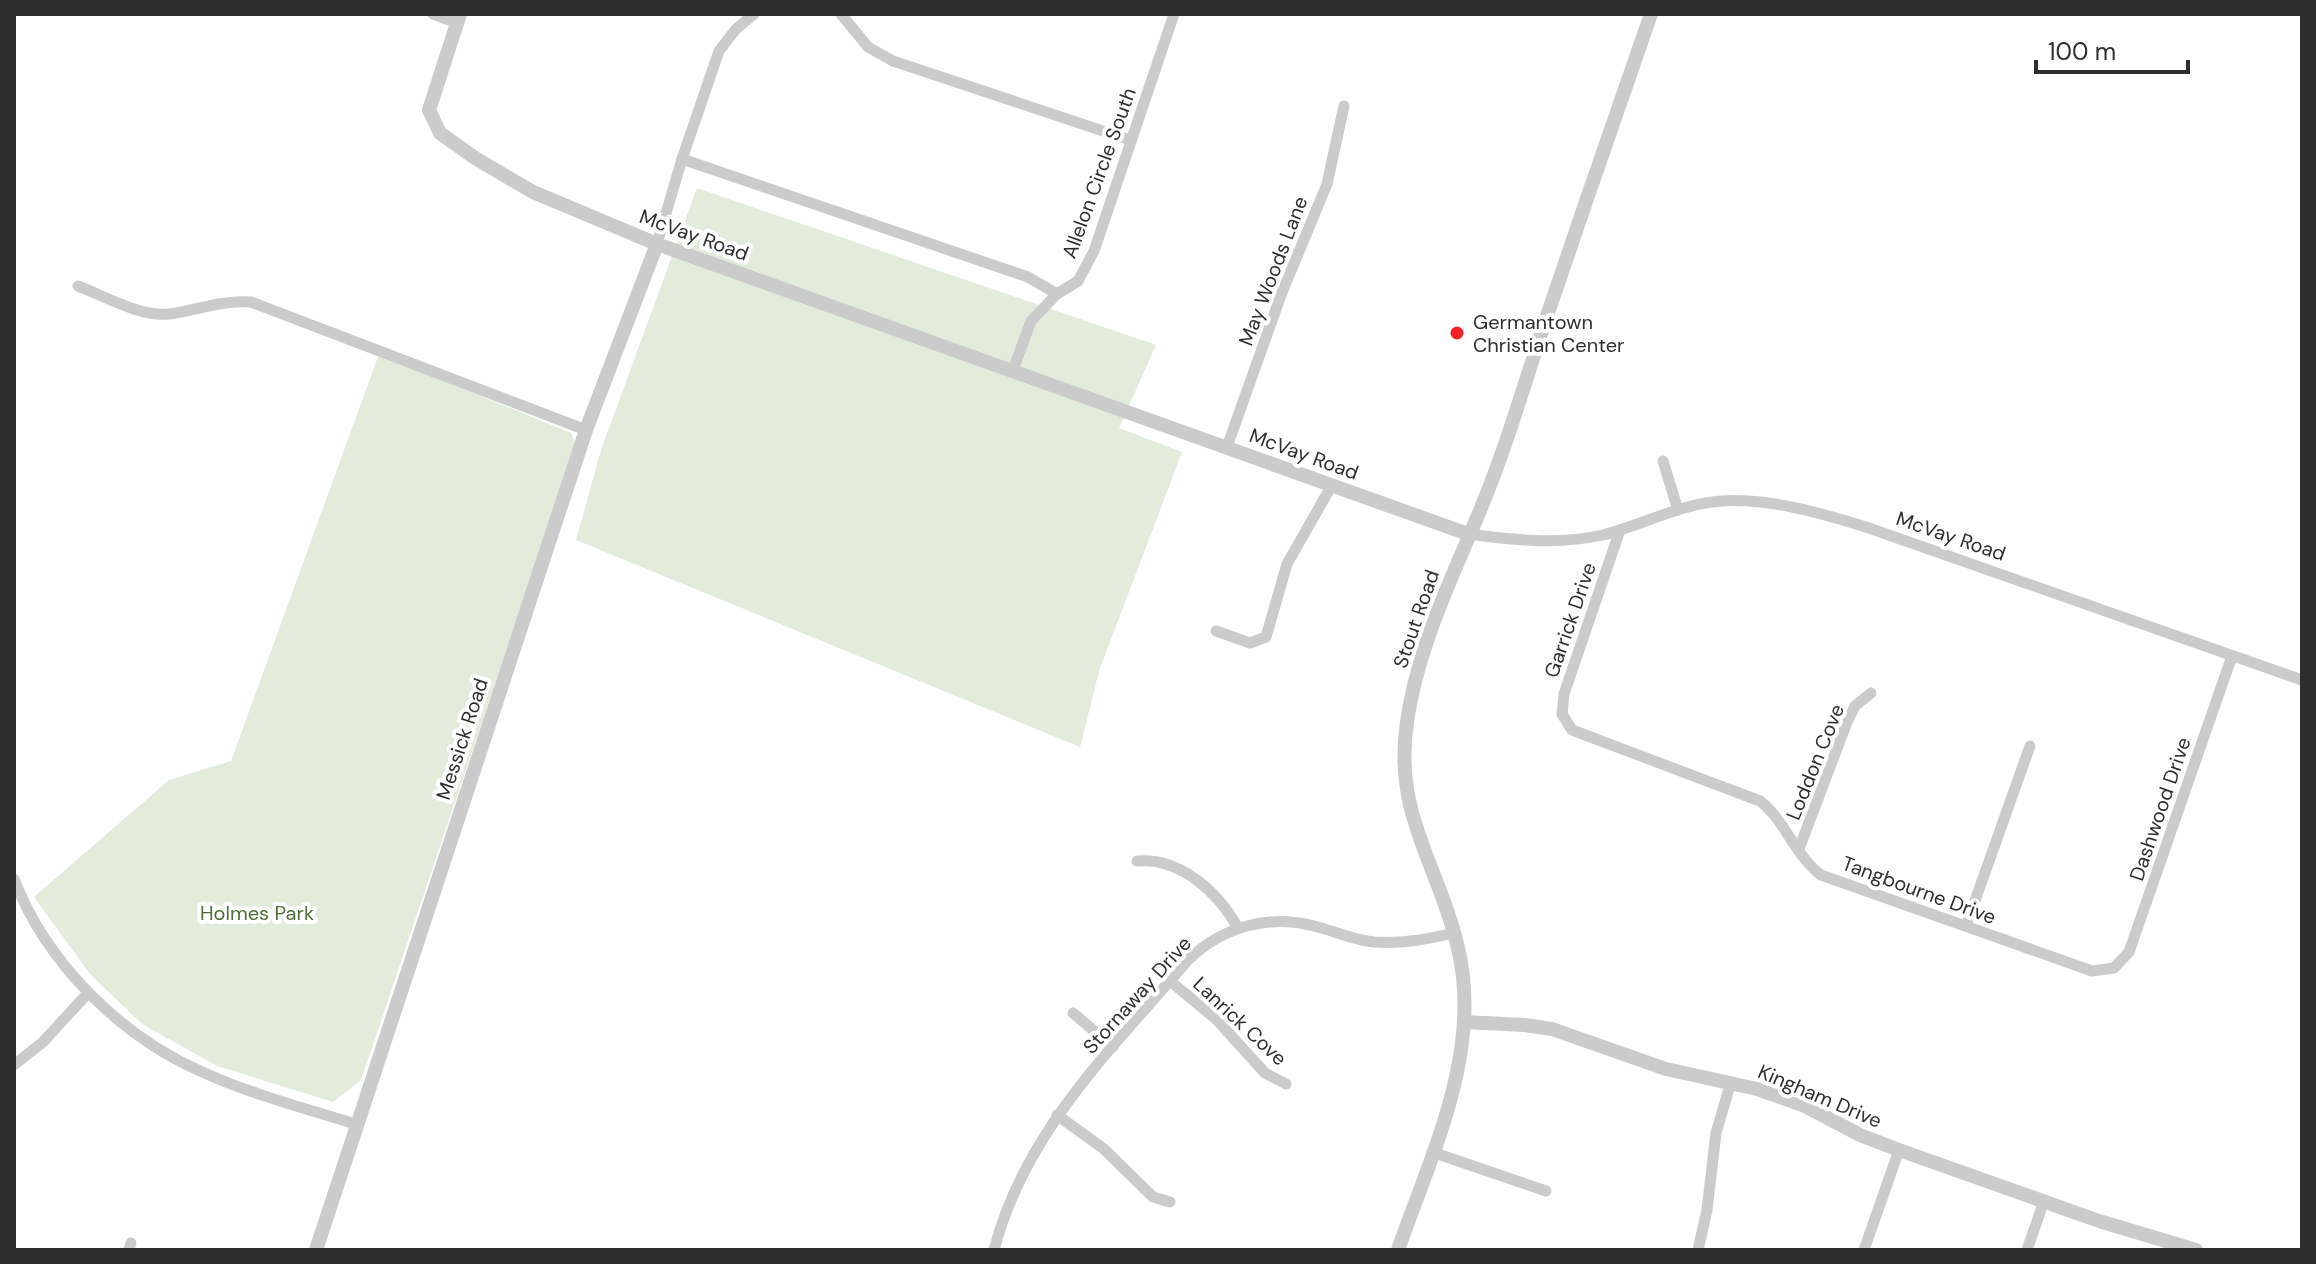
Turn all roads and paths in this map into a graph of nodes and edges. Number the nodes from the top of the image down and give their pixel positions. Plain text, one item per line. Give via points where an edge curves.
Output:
1 (433, 14) edge
2 (754, 14) edge
3 (841, 14) edge
4 (1174, 14) edge
5 (1651, 14) edge
6 (458, 18) edge
7 (1344, 106) dead end
8 (1130, 140) junction
9 (682, 159) junction
10 (657, 244) junction
11 (78, 286) dead end
12 (1057, 294) junction
13 (1013, 370) junction
14 (586, 430) junction
15 (1227, 447) junction
16 (1663, 461) dead end
17 (1332, 485) junction
18 (1678, 510) junction
19 (1620, 530) junction
20 (1468, 534) junction
21 (1216, 631) dead end
22 (2232, 656) junction
23 (2302, 680) edge
24 (1871, 693) dead end
25 (1565, 723) joint
26 (2030, 746) dead end
27 (1799, 849) junction
28 (1137, 861) dead end
29 (14, 879) edge
30 (17, 895) edge
31 (1966, 926) junction
32 (1238, 928) junction
33 (1454, 933) junction
34 (2114, 968) joint
35 (1170, 981) junction
36 (88, 993) junction
37 (1073, 1013) dead end
38 (1464, 1022) junction
39 (1113, 1047) junction
40 (14, 1065) edge
41 (1731, 1082) junction
42 (1286, 1084) dead end
43 (1057, 1115) junction
44 (355, 1124) junction
45 (1899, 1150) junction
46 (1432, 1152) junction
47 (1546, 1191) dead end
48 (2044, 1201) junction
49 (1170, 1202) dead end
50 (316, 1250) edge
51 (994, 1250) edge
52 (1398, 1250) edge
53 (1698, 1250) edge
54 (1864, 1250) edge
55 (2027, 1250) edge
56 (2196, 1250) edge

1 - 6 street
2 - 9 street via 719,51
3 - 8 street via 868,47 893,61
4 - 8 street, Allelon Circle South
5 - 20 street, Stout Road via 1511,425
6 - 10 street, McVay Road via 429,110 440,133 533,192
7 - 15 street, May Woods Lane via 1327,184
8 - 12 street, Allelon Circle South via 1094,251 1078,281
9 - 10 street
9 - 12 street via 1028,277
10 - 13 street, McVay Road
10 - 14 street, Messick Road
11 - 14 street via 139,310 165,314 231,300 251,302
12 - 13 street, Allelon Circle South via 1031,321
13 - 15 street, McVay Road
14 - 44 street, Messick Road
15 - 17 street, McVay Road
16 - 18 street
17 - 20 street, McVay Road
17 - 21 street via 1287,564 1266,637 1250,643
18 - 19 street, McVay Road
18 - 22 street, McVay Road via 1732,501 1844,520
19 - 20 street, McVay Road via 1551,542
19 - 25 street, Garrick Drive via 1564,694
20 - 33 street, Stout Road via 1416,678 1405,746 1412,819
22 - 23 street, McVay Road
22 - 34 street, Dashwood Drive via 2133,942 2127,957
24 - 27 street, Loddon Cove via 1855,706 1847,722
25 - 27 street, Tangbourne Drive via 1579,735 1756,799
26 - 31 street
27 - 31 street, Tangbourne Drive via 1821,875
28 - 32 street via 1158,860 1186,873 1223,905
29 - 30 street
30 - 36 street
31 - 34 street, Tangbourne Drive via 2086,970
32 - 33 street, Stornaway Drive via 1291,922 1375,942
32 - 35 street, Stornaway Drive via 1199,949
33 - 38 street, Stout Road via 1463,970
35 - 39 street, Stornaway Drive
35 - 42 street, Lanrick Cove via 1216,1019 1265,1073
36 - 40 street
36 - 44 street via 139,1035 197,1070
37 - 39 street
38 - 41 street, Kingham Drive via 1552,1029 1666,1069
38 - 46 street, Stout Road via 1455,1082
39 - 43 street, Stornaway Drive
41 - 45 street, Kingham Drive via 1805,1106
41 - 53 street via 1716,1133
43 - 49 street via 1104,1149 1153,1197
43 - 51 street, Stornaway Drive via 1019,1178
44 - 50 street, Messick Road
45 - 48 street, Kingham Drive
45 - 54 street
46 - 47 street
46 - 52 street, Stout Road
48 - 55 street
48 - 56 street, Kingham Drive

